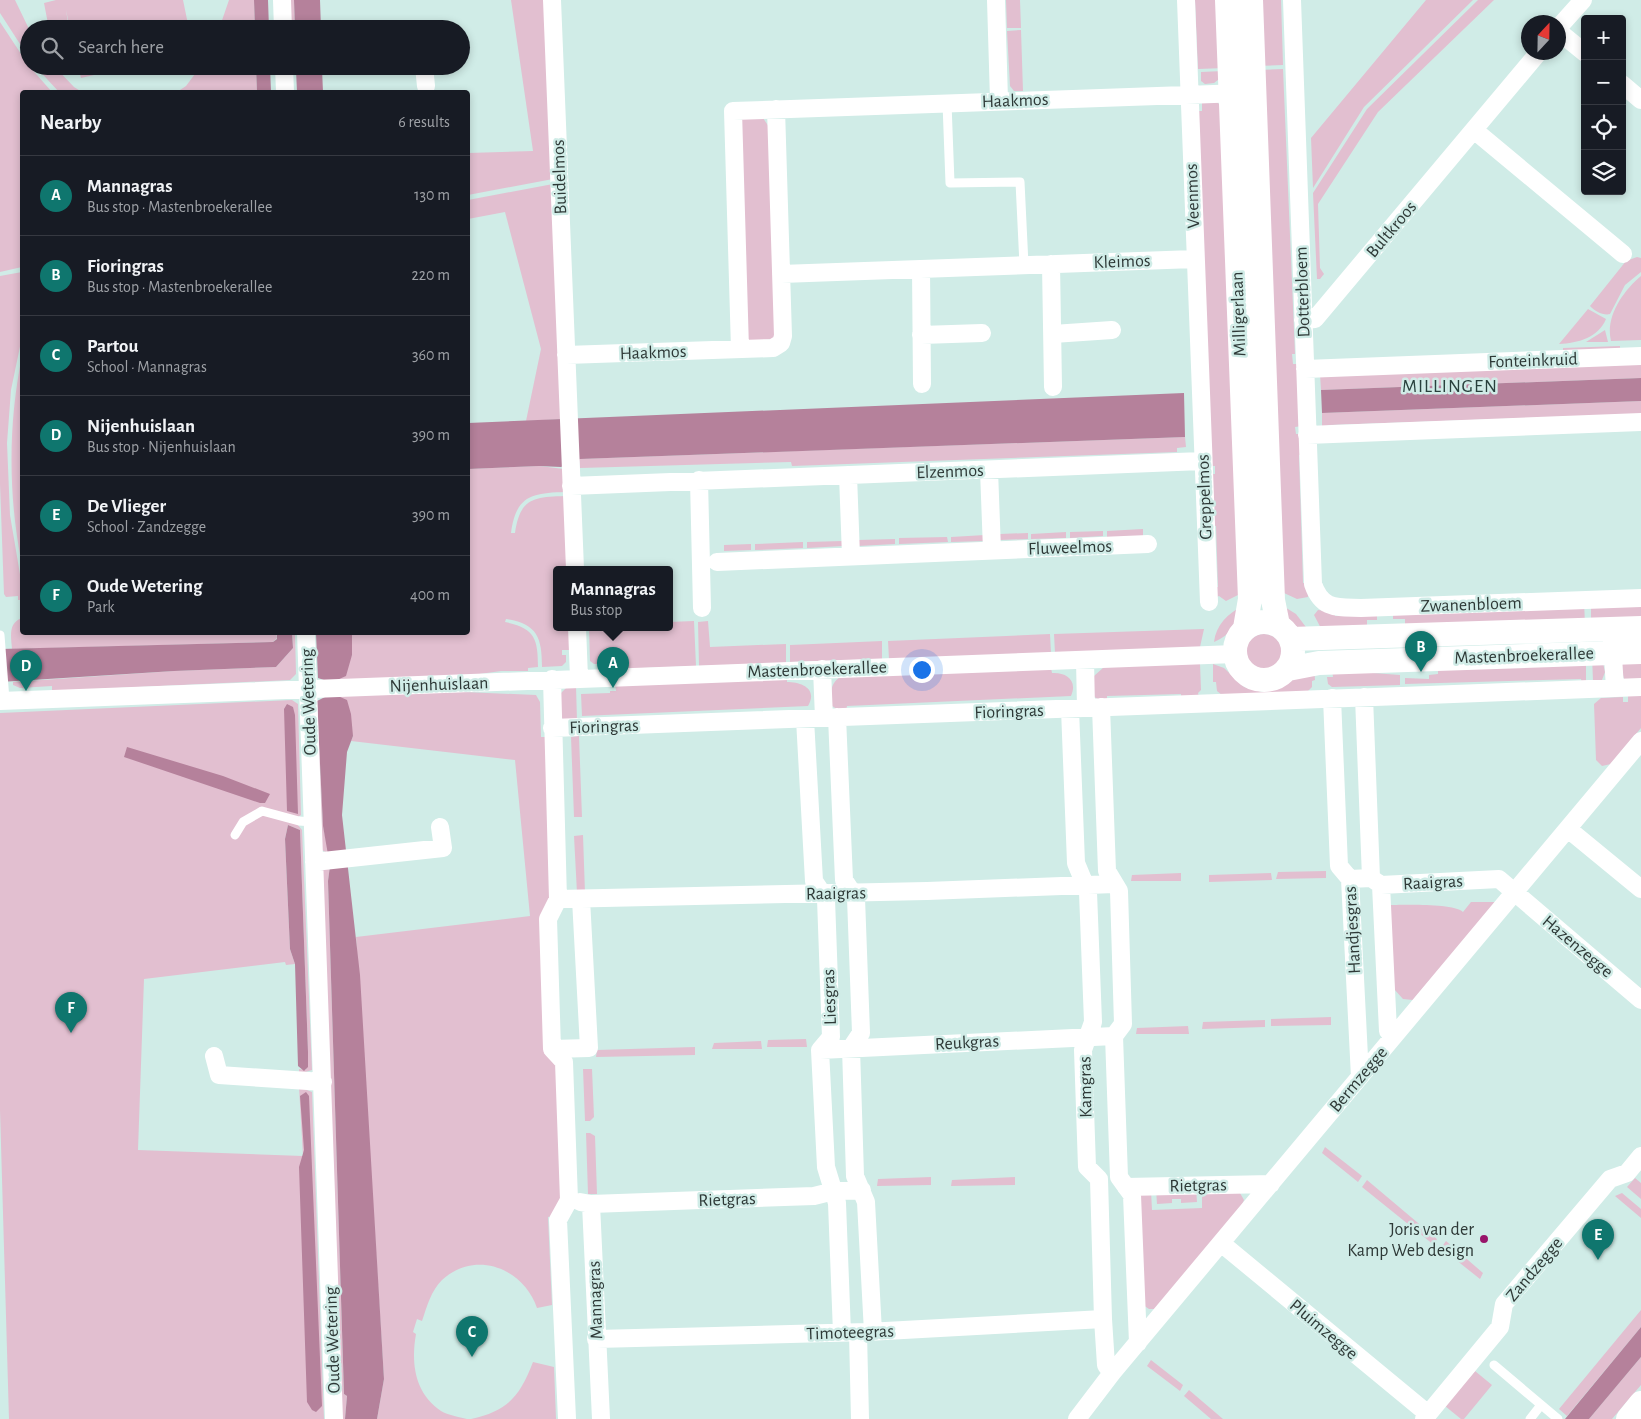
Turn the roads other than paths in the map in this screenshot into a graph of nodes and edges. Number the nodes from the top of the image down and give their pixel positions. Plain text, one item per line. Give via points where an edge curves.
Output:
1 (282, 0) edge
2 (552, 0) edge
3 (996, 0) edge
4 (1186, 0) edge
5 (1227, 0) edge
6 (1250, 0) edge
7 (1292, 0) edge
8 (1582, 0) edge
9 (283, 20) edge
10 (1566, 20) edge
11 (1566, 37) edge
12 (1581, 50) edge
13 (1532, 60) edge
14 (284, 75) edge
15 (425, 75) edge
16 (426, 86) dead end
17 (1626, 87) edge
18 (285, 90) edge
19 (1254, 93) junction
20 (1189, 94) junction
21 (1230, 94) junction
22 (999, 100) junction
23 (1641, 100) edge
24 (947, 103) junction
25 (776, 110) junction
26 (1474, 130) junction
27 (1623, 254) dead end
28 (1194, 258) junction
29 (1024, 264) junction
30 (1051, 264) junction
31 (921, 269) junction
32 (781, 274) junction
33 (1303, 320) junction
34 (1112, 330) dead end
35 (982, 333) dead end
36 (1053, 334) junction
37 (921, 335) junction
38 (740, 348) junction
39 (566, 354) junction
40 (1641, 356) edge
41 (1305, 369) junction
42 (922, 384) dead end
43 (1053, 387) dead end
44 (1200, 392) joint
45 (1641, 422) edge
46 (1308, 435) junction
47 (1202, 461) junction
48 (988, 470) junction
49 (848, 475) junction
50 (699, 480) junction
51 (572, 486) junction
52 (1148, 544) dead end
53 (992, 550) junction
54 (851, 556) junction
55 (717, 562) dead end
56 (574, 566) edge
57 (1313, 584) joint
58 (1641, 598) edge
59 (1209, 602) dead end
60 (702, 608) dead end
61 (1246, 628) junction
62 (1610, 628) junction
63 (1641, 628) edge
64 (577, 631) edge
65 (1285, 632) junction
66 (306, 635) edge
67 (1, 639) edge
68 (1613, 652) junction
69 (1641, 652) edge
70 (1234, 654) junction
71 (1085, 660) junction
72 (822, 669) junction
73 (1288, 669) junction
74 (579, 678) junction
75 (552, 679) junction
76 (1641, 687) edge
77 (315, 688) junction
78 (1615, 688) junction
79 (3, 695) edge
80 (1364, 697) junction
81 (1332, 698) junction
82 (1086, 708) junction
83 (830, 718) junction
84 (805, 719) junction
85 (552, 728) junction
86 (1641, 741) edge
87 (306, 821) junction
88 (440, 827) dead end
89 (1568, 829) junction
90 (235, 835) dead end
91 (329, 861) junction
92 (1350, 879) junction
93 (1376, 881) junction
94 (1114, 884) junction
95 (1086, 885) junction
96 (1641, 889) edge
97 (852, 892) junction
98 (1514, 892) junction
99 (822, 893) junction
100 (558, 899) junction
101 (581, 899) junction
102 (1641, 1000) edge
103 (1088, 1036) junction
104 (1114, 1036) junction
105 (1394, 1036) junction
106 (852, 1048) junction
107 (552, 1049) junction
108 (820, 1050) junction
109 (214, 1056) dead end
110 (1360, 1077) junction
111 (324, 1082) junction
112 (1641, 1156) edge
113 (1099, 1179) junction
114 (1123, 1182) junction
115 (1271, 1184) junction
116 (862, 1190) junction
117 (834, 1191) junction
118 (569, 1200) junction
119 (591, 1204) junction
120 (1221, 1243) junction
121 (1103, 1319) junction
122 (858, 1332) junction
123 (596, 1338) junction
124 (1138, 1343) junction
125 (1494, 1365) dead end
126 (1112, 1373) junction
127 (1641, 1403) edge
128 (1541, 1405) junction
129 (1426, 1416) edge
130 (334, 1419) edge
131 (567, 1419) edge
132 (601, 1419) edge
133 (860, 1419) edge
134 (1077, 1419) edge
135 (1530, 1419) edge
136 (1558, 1419) edge
137 (1628, 1419) edge

1 - 9 street
2 - 39 street, Buidelmos
3 - 22 street
4 - 20 street, Veenmos
5 - 21 main road, Milligerlaan
6 - 19 main road, Milligerlaan
7 - 33 street, Dotterbloem
8 - 10 street
11 - 12 street
13 - 26 street, Bultkroos
14 - 18 street
15 - 16 street
17 - 23 street
19 - 21 street, Haakmos
19 - 65 main road, Milligerlaan via 1273,600
20 - 21 street, Haakmos
20 - 22 street, Haakmos
20 - 28 street, Veenmos
21 - 61 main road, Milligerlaan via 1250,599
22 - 24 street, Haakmos
24 - 25 street, Haakmos
24 - 29 lane via 950,184 1020,182
25 - 32 street, Haakmos
25 - 38 street, Haakmos via 733,112
26 - 27 street
26 - 33 street, Bultkroos via 1315,319
28 - 30 street, Kleimos
28 - 44 street, Veenmos
29 - 30 street, Kleimos
29 - 31 street, Kleimos
30 - 36 street
31 - 32 street, Kleimos
31 - 37 street
32 - 38 street, Haakmos via 781,344 773,348
33 - 41 street, Dotterbloem
34 - 36 street
35 - 37 street
36 - 43 street
37 - 42 street
38 - 39 street, Haakmos
39 - 51 street
40 - 41 street, Fonteinkruid
41 - 46 street, Dotterbloem
44 - 47 street, Greppelmos
45 - 46 street
46 - 57 street, Dotterbloem
47 - 48 street, Elzenmos
47 - 59 street, Greppelmos
48 - 49 street, Elzenmos
48 - 53 street
49 - 50 street, Elzenmos
49 - 54 street
50 - 51 street, Elzenmos
50 - 60 street
51 - 56 street
52 - 53 street, Fluweelmos
53 - 54 street, Fluweelmos
54 - 55 street, Fluweelmos
57 - 58 street, Zwanenbloem via 1321,600 1335,607
61 - 65 main road via 1267,622
61 - 70 main road via 1239,635
62 - 63 main road, Mastenbroekerallee
62 - 65 main road, Mastenbroekerallee
62 - 68 street
64 - 74 street
65 - 73 main road via 1294,649
66 - 77 street, Oude Wetering
67 - 79 lane
68 - 69 main road, Mastenbroekerallee
68 - 73 main road, Mastenbroekerallee via 1318,663
68 - 78 street
70 - 71 street, Mastenbroekerallee
70 - 73 main road via 1243,672 1251,678 1271,680
71 - 72 street, Mastenbroekerallee
71 - 82 street, Kamgras
72 - 74 street, Mastenbroekerallee
72 - 83 street, Liesgras
74 - 75 street, Nijenhuislaan
75 - 77 street, Nijenhuislaan
75 - 85 street, Mannagras
76 - 78 street, Fioringras
77 - 79 street, Nijenhuislaan
77 - 87 street, Oude Wetering
78 - 80 street, Fioringras
80 - 81 street, Fioringras
80 - 93 street, Handjesgras
81 - 82 street, Fioringras
81 - 92 street, Handjesgras via 1339,866
82 - 83 street, Fioringras
82 - 94 street, Kamgras via 1107,871
82 - 95 street, Kamgras via 1076,863
83 - 84 street, Fioringras
83 - 97 street, Liesgras via 844,880
84 - 85 street, Fioringras
84 - 99 street, Liesgras via 814,881
85 - 100 street, Mannagras
86 - 89 street, Bermzegge
87 - 90 lane via 262,811 243,822
87 - 91 street, Oude Wetering
88 - 91 street via 443,848
89 - 96 street
89 - 98 street, Bermzegge
91 - 111 street, Oude Wetering
92 - 93 street, Raaigras
92 - 110 street, Handjesgras
93 - 98 street, Raaigras via 1499,879
93 - 105 street, Handjesgras via 1388,1031
94 - 95 street, Raaigras
94 - 104 street, Kamgras via 1118,890 1123,1024
95 - 97 street, Raaigras
95 - 103 street, Kamgras via 1093,1022
97 - 99 street, Raaigras
97 - 106 street, Liesgras via 856,898 861,1033
98 - 102 street, Hazenzegge
98 - 105 street, Bermzegge
99 - 101 street, Raaigras
99 - 108 street, Liesgras via 826,899 831,1037
100 - 101 street, Raaigras
100 - 107 street, Mannagras via 548,919
101 - 107 street via 589,1048
103 - 104 street, Reukgras
103 - 106 street, Reukgras
103 - 113 street, Kamgras via 1083,1050 1087,1167
104 - 114 street, Kamgras
105 - 110 street, Bermzegge
106 - 108 street, Reukgras
106 - 116 street, Liesgras via 855,1176
107 - 118 street, Mannagras via 564,1062
108 - 117 street, Liesgras via 826,1167
109 - 111 street via 219,1076
110 - 115 street, Bermzegge
111 - 130 street, Oude Wetering
112 - 129 street, Zandzegge via 1627,1173 1610,1179 1504,1304 1500,1327
113 - 114 street, Rietgras
113 - 121 street, Kamgras
114 - 115 street, Rietgras
114 - 124 street, Kamgras via 1132,1195
115 - 120 street, Bermzegge
116 - 117 street, Rietgras
116 - 122 street, Liesgras via 866,1202
117 - 119 street, Rietgras via 814,1196
117 - 122 street, Liesgras
118 - 119 street
118 - 131 street, Mannagras via 558,1220
119 - 123 street, Mannagras
120 - 124 street, Bermzegge
120 - 129 street, Pluimzegge
121 - 122 street, Timoteegras
121 - 126 street, Kamgras via 1106,1365
122 - 123 street, Timoteegras
122 - 133 street, Liesgras
123 - 132 street, Mannagras
124 - 126 street, Bermzegge
125 - 128 lane
126 - 134 street, Bermzegge
127 - 137 main road
128 - 135 lane
128 - 136 lane

